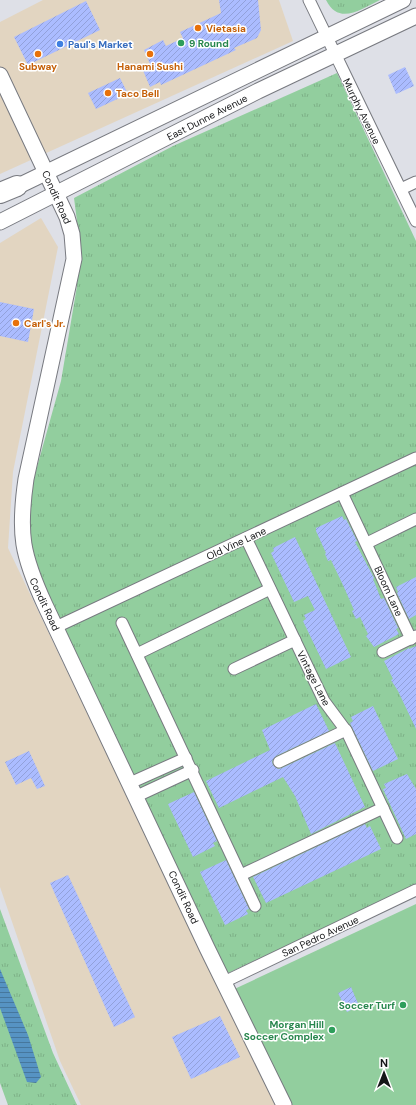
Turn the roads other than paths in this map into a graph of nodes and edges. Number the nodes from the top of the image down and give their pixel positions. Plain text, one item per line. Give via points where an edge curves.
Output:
1 (309, 0) edge
2 (403, 0) edge
3 (416, 16) edge
4 (326, 36) junction
5 (334, 54) junction
6 (0, 75) edge
7 (46, 172) junction
8 (416, 182) edge
9 (401, 189) junction
10 (6, 191) edge
11 (57, 194) junction
12 (416, 221) edge
13 (0, 222) edge
14 (416, 458) edge
15 (342, 492) junction
16 (416, 520) edge
17 (246, 538) junction
18 (366, 543) junction
19 (270, 589) junction
20 (122, 624) dead end
21 (56, 627) junction
22 (414, 637) edge
23 (295, 640) junction
24 (383, 652) dead end
25 (137, 654) junction
26 (234, 669) dead end
27 (346, 730) junction
28 (186, 758) junction
29 (279, 762) dead end
30 (193, 770) junction
31 (134, 790) junction
32 (383, 808) junction
33 (397, 838) dead end
34 (241, 875) junction
35 (416, 890) edge
36 (255, 906) dead end
37 (224, 982) junction
38 (284, 1105) edge

1 - 4 street, Murphy Avenue
2 - 4 street, East Dunne Avenue
3 - 5 street, East Dunne Avenue
4 - 5 street, Murphy Avenue
4 - 7 street, East Dunne Avenue
5 - 9 street, Murphy Avenue
5 - 11 street, East Dunne Avenue
6 - 7 street, Condit Road
7 - 10 street, East Dunne Avenue
7 - 11 street, Condit Road
8 - 9 street
9 - 12 street, Murphy Avenue
11 - 13 street, East Dunne Avenue
11 - 21 street, Condit Road via 72,234 74,258 50,364 22,511 22,532 27,562
14 - 15 street, Old Vine Lane
15 - 17 street, Old Vine Lane
15 - 18 street, Bloom Lane
16 - 18 street
17 - 19 street, Vintage Lane
17 - 21 street, Old Vine Lane
18 - 22 street, Bloom Lane
19 - 23 street, Vintage Lane
19 - 25 street
20 - 25 street
21 - 31 street, Condit Road
22 - 24 street, Bloom Lane
23 - 26 street
23 - 27 street, Vintage Lane via 324,701
25 - 28 street
27 - 29 street
27 - 32 street, Vintage Lane
28 - 30 street
28 - 31 street
30 - 31 street
30 - 34 street
31 - 37 street, Condit Road
32 - 33 street, Vintage Lane
32 - 34 street
34 - 36 street
35 - 37 street, San Pedro Avenue
37 - 38 street, Condit Road

